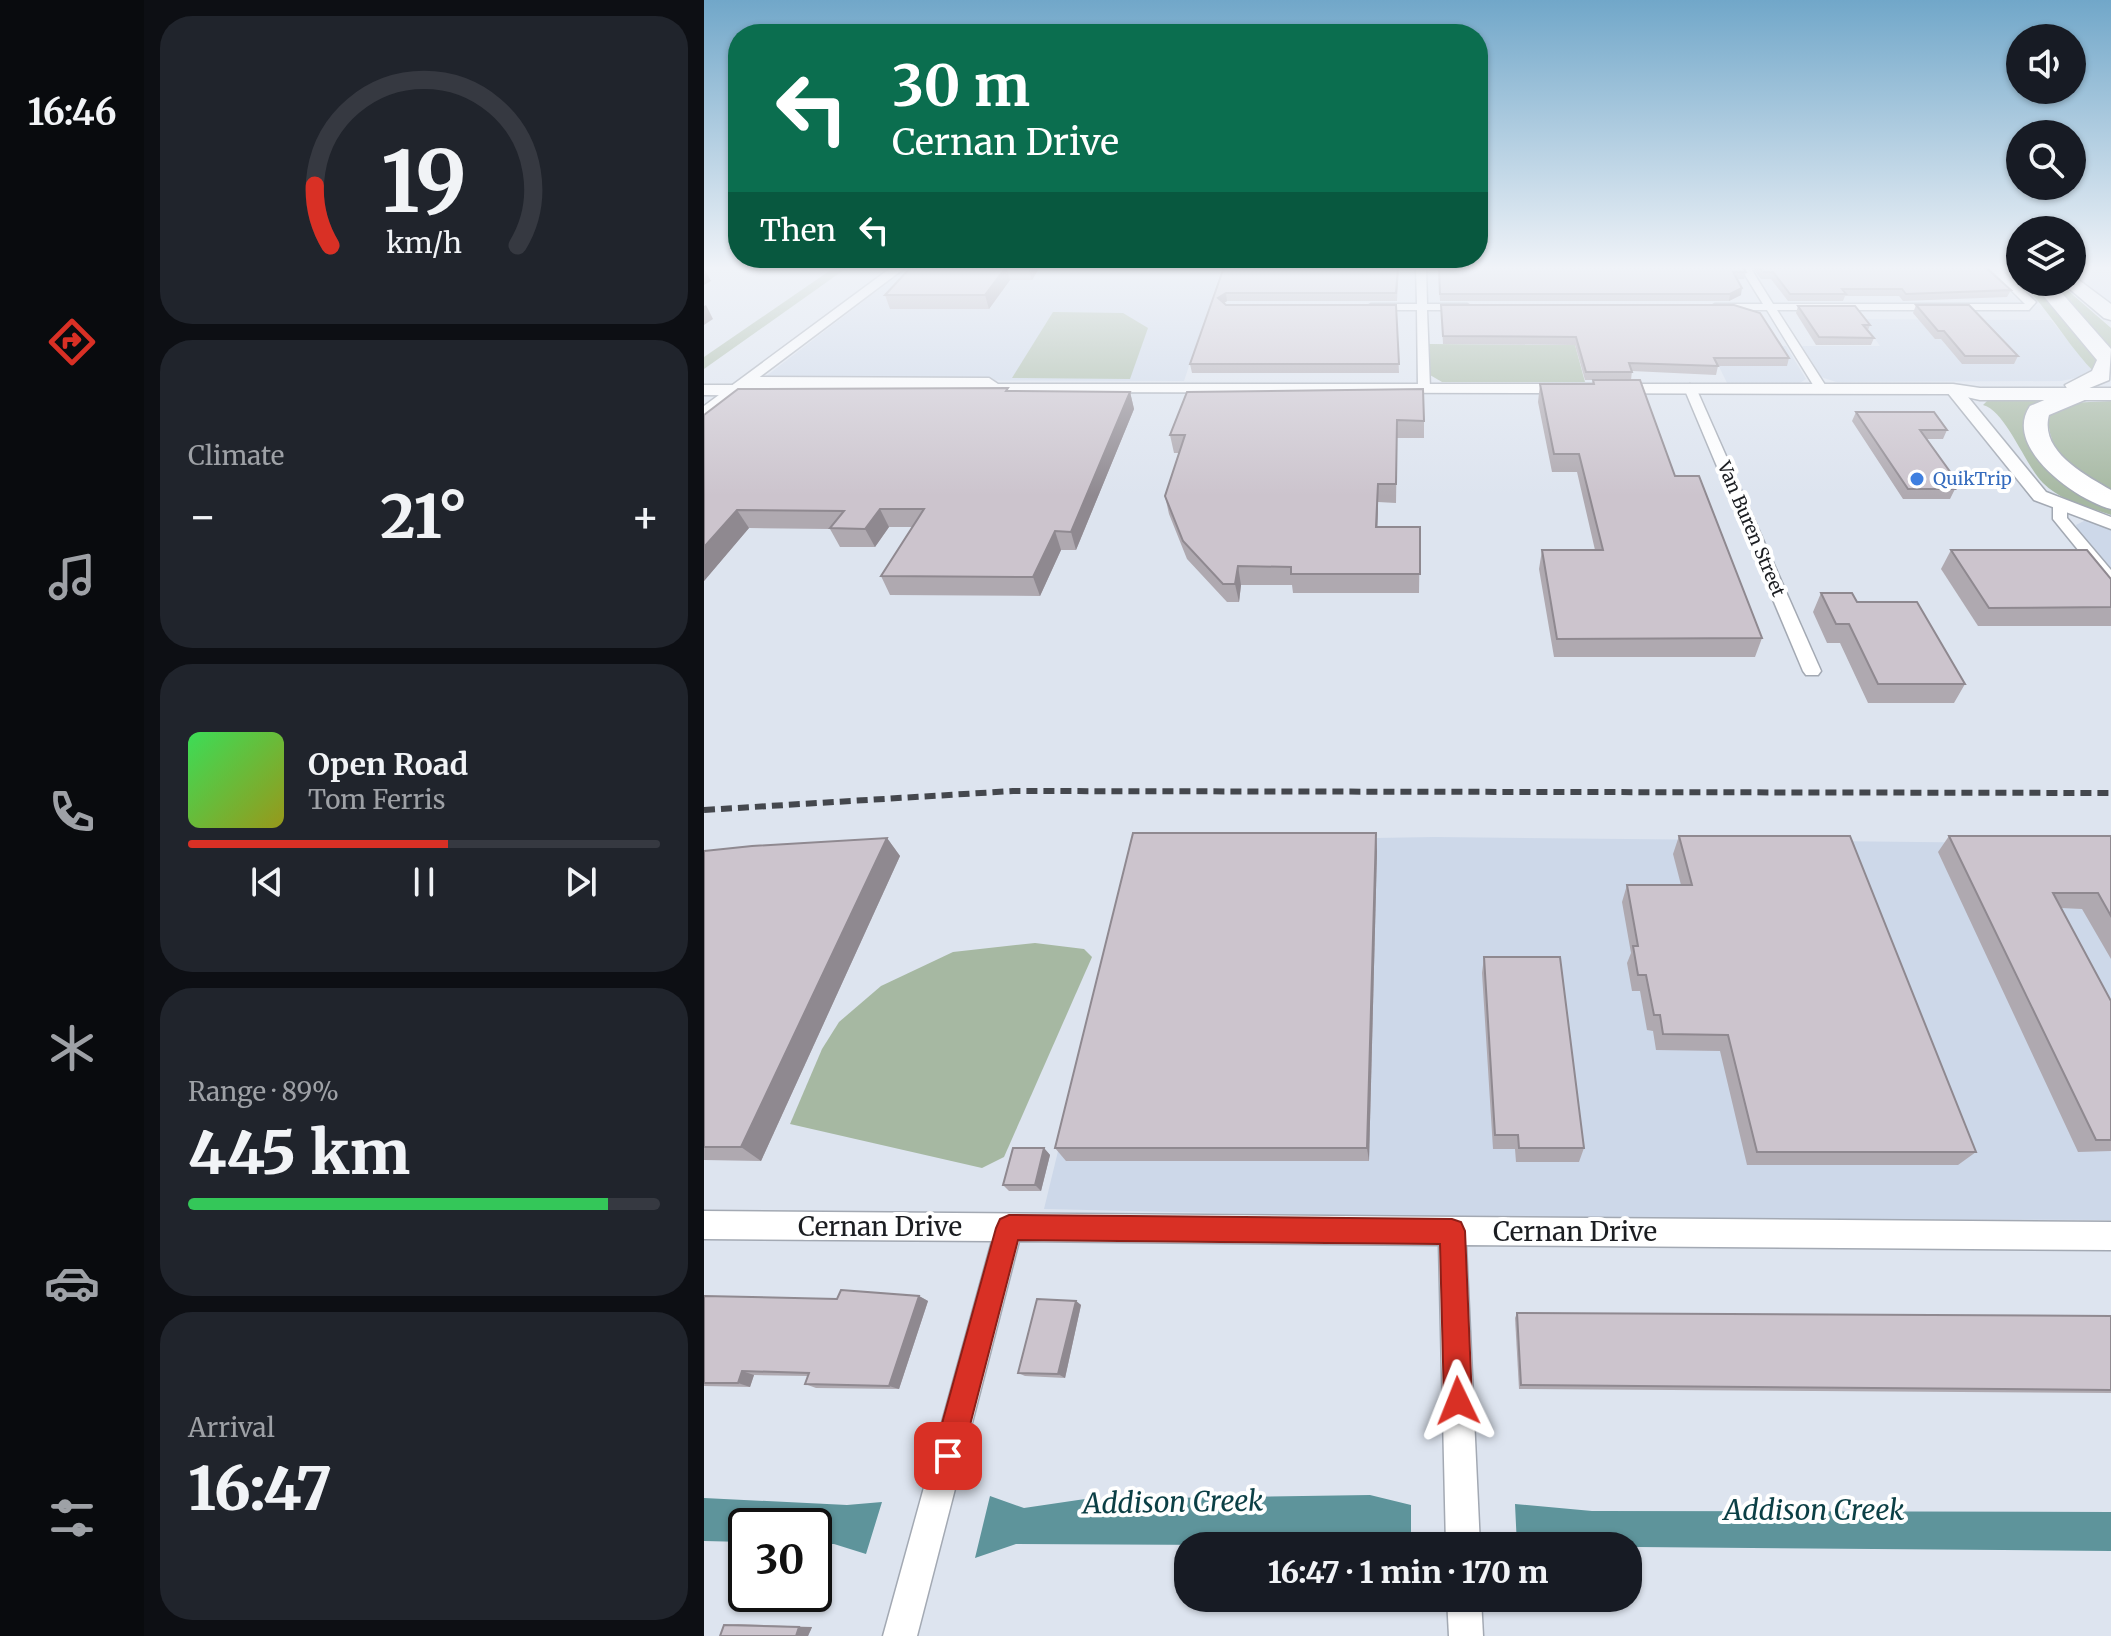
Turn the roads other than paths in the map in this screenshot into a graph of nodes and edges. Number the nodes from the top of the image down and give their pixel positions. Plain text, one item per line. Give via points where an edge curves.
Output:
1 (797, 343) edge
2 (1423, 343) edge
3 (1792, 343) edge
4 (2091, 343) edge
5 (704, 382) edge
6 (2111, 385) edge
7 (740, 386) junction
8 (1424, 388) junction
9 (1690, 388) junction
10 (1821, 388) junction
11 (1953, 389) junction
12 (704, 390) edge
13 (2078, 390) junction
14 (2111, 394) edge
15 (704, 414) edge
16 (2111, 501) edge
17 (2060, 506) junction
18 (2111, 523) edge
19 (2111, 580) edge
20 (1812, 671) dead end
21 (704, 1225) edge
22 (1009, 1228) junction
23 (1452, 1231) junction
24 (2111, 1236) edge
25 (1463, 1532) edge
26 (1465, 1612) edge
27 (900, 1636) edge
28 (1466, 1636) edge

1 - 7 street
2 - 8 street
3 - 10 street
4 - 13 highway via 2109,364
5 - 7 main road
6 - 13 main road
7 - 8 main road via 972,392 1019,387
7 - 12 main road
7 - 15 street
8 - 9 main road
9 - 10 main road
9 - 20 street, Van Buren Street
10 - 11 main road
11 - 13 main road via 1980,394
11 - 17 street via 2040,496
13 - 14 main road
13 - 16 highway via 2038,411 2034,429 2046,454 2064,471
17 - 18 street
17 - 19 street via 2060,519
21 - 22 street, Cernan Drive
22 - 23 street, Cernan Drive
22 - 27 street
23 - 24 street, Cernan Drive
23 - 25 street
26 - 28 street

